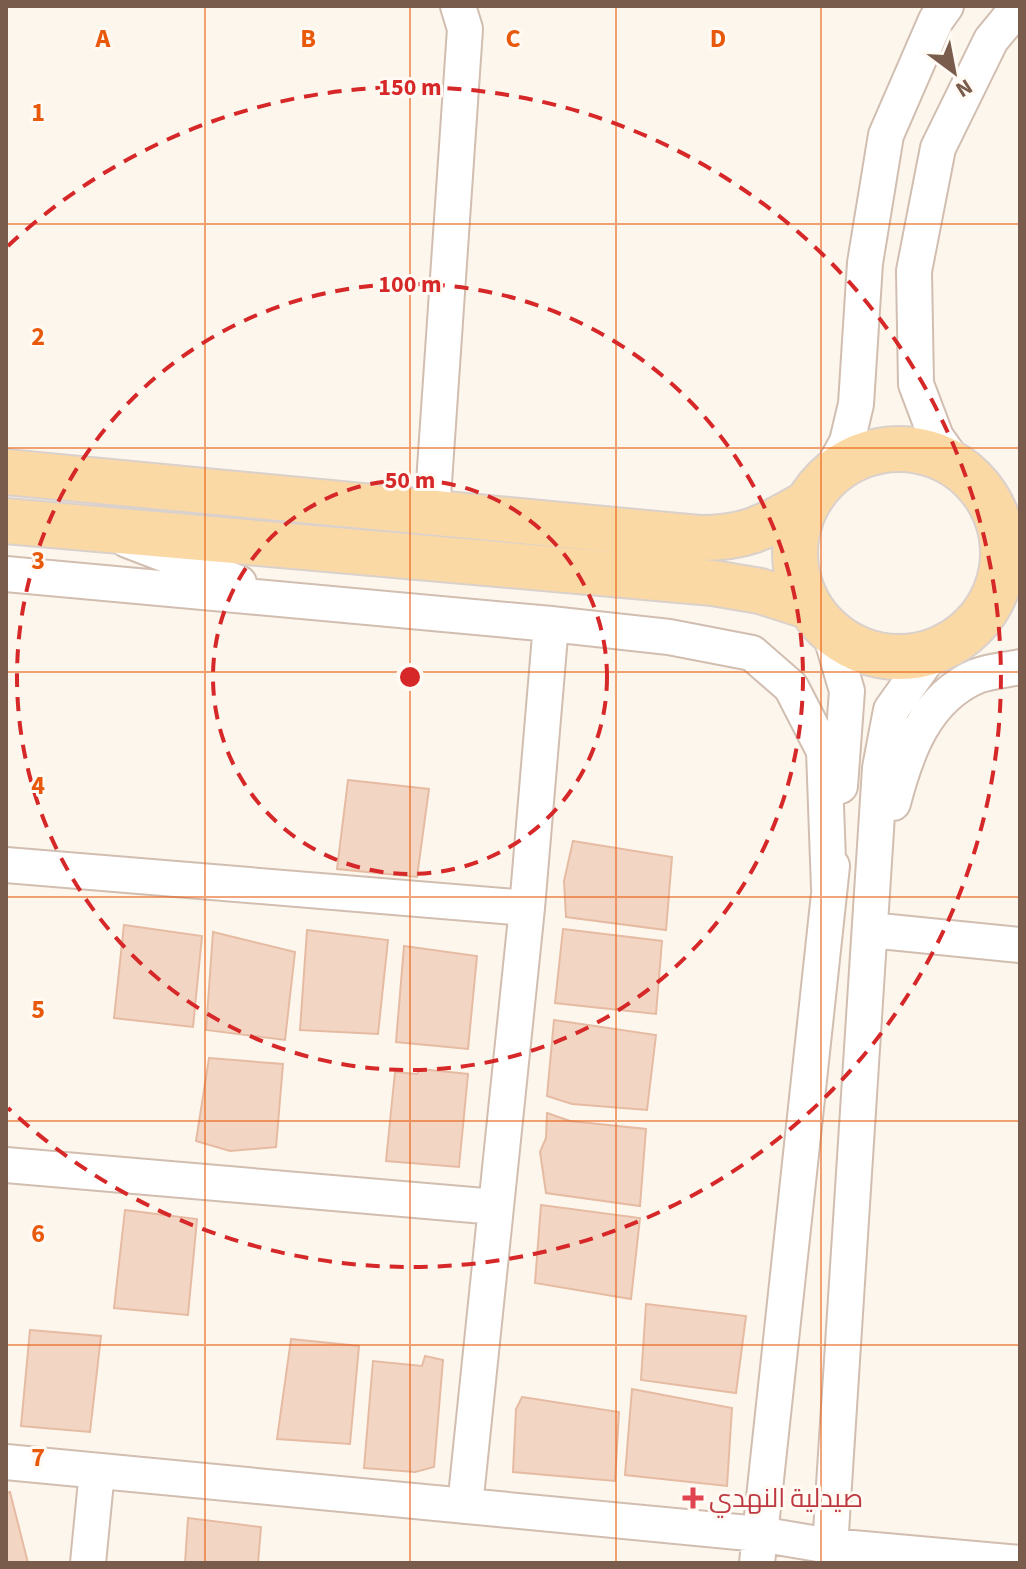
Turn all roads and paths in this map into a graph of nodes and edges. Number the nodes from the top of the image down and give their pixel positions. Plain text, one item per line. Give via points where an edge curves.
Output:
1 (458, 6) edge
2 (946, 6) edge
3 (1019, 6) edge
4 (6, 472) edge
5 (968, 475) junction
6 (818, 489) junction
7 (432, 512) junction
8 (6, 521) edge
9 (1020, 525) edge
10 (101, 529) junction
11 (310, 548) junction
12 (204, 571) junction
13 (6, 574) edge
14 (123, 585) junction
15 (292, 600) junction
16 (1020, 615) edge
17 (818, 620) junction
18 (551, 624) junction
19 (946, 645) junction
20 (1020, 667) edge
21 (6, 865) edge
22 (829, 888) junction
23 (527, 908) junction
24 (870, 916) junction
25 (1020, 945) edge
26 (6, 1165) edge
27 (496, 1207) junction
28 (6, 1462) edge
29 (97, 1471) junction
30 (465, 1506) junction
31 (758, 1548) edge
32 (829, 1554) edge
33 (88, 1563) edge
34 (1020, 1563) edge

1 - 7 street via 465,29
2 - 6 street via 886,135 865,263 856,404 847,442
3 - 5 street via 991,40 938,148 914,271 916,384 936,437
4 - 7 main road
5 - 6 main road via 924,451 891,449 858,457
5 - 9 main road
5 - 19 main road via 997,515 1003,560 986,613
6 - 7 main road via 765,527 735,538
6 - 17 main road via 795,536 795,572
8 - 10 main road
10 - 11 main road
10 - 12 street
11 - 12 street
11 - 17 main road via 713,583 760,591
12 - 14 street
12 - 15 street
13 - 14 street
14 - 15 street
15 - 18 street
16 - 19 main road
17 - 19 main road via 860,652 895,659
17 - 22 street via 847,691
18 - 22 street via 752,653 791,687 824,751
18 - 23 street
19 - 24 street via 891,710 880,768
20 - 24 street via 977,676 944,697 913,738 891,809
21 - 23 street
22 - 31 street
23 - 27 street
24 - 25 street
24 - 32 street
26 - 27 street
27 - 30 street
28 - 29 street
29 - 30 street
29 - 33 street
30 - 31 street
31 - 32 street
32 - 34 street

